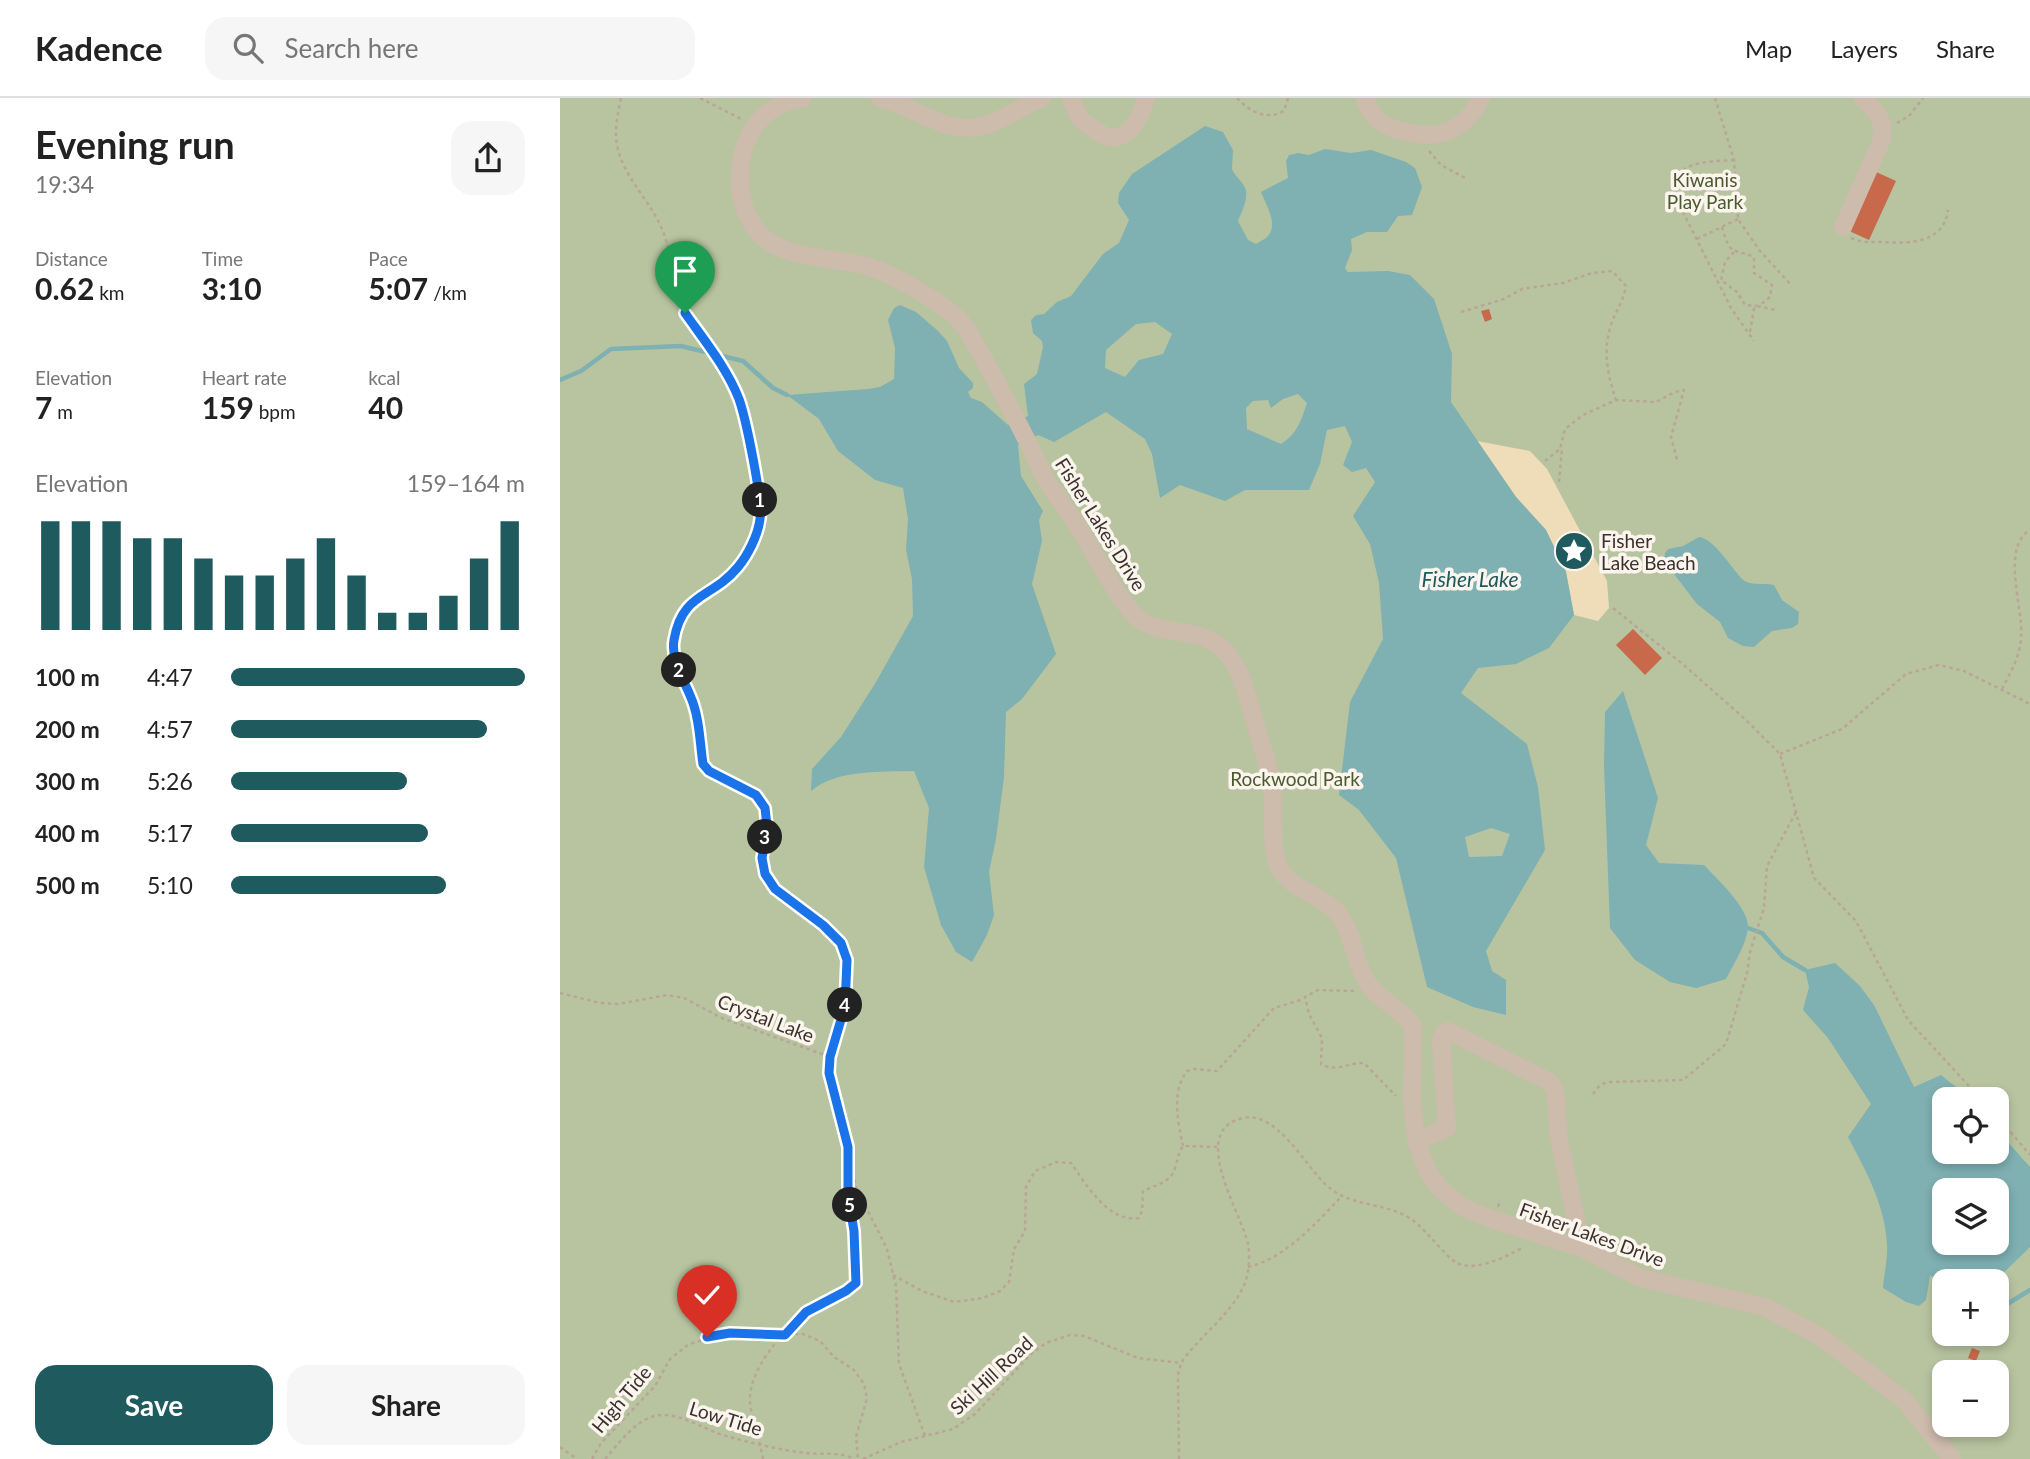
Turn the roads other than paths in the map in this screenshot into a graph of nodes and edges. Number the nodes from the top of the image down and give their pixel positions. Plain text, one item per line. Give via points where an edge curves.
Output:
1 (803, 98) edge
2 (880, 98) edge
3 (1042, 98) edge
4 (1071, 98) edge
5 (1146, 98) edge
6 (1365, 98) edge
7 (1481, 98) edge
8 (1862, 98) edge
9 (1845, 231) road end
10 (1416, 1141) junction
11 (1582, 1248) junction
12 (1952, 1459) edge

1 - 10 street, Fisher Lakes Drive via 762,118 742,159 743,206 755,229 780,248 881,272 957,318 1015,415 1049,486 1136,617 1158,629 1203,636 1234,662 1268,766 1278,865 1295,885 1338,914 1370,987 1413,1026
2 - 3 street via 949,125 970,128
4 - 5 street via 1083,121 1112,138 1135,126
6 - 7 street via 1372,115 1383,124 1425,136 1456,127
8 - 9 street via 1883,124 1879,148
10 - 11 street, Fisher Lakes Drive via 1438,1186 1462,1207
10 - 11 street via 1447,1128 1441,1041 1448,1031 1550,1082
11 - 12 street, Fisher Lakes Drive via 1640,1278 1765,1307 1821,1337 1905,1400

